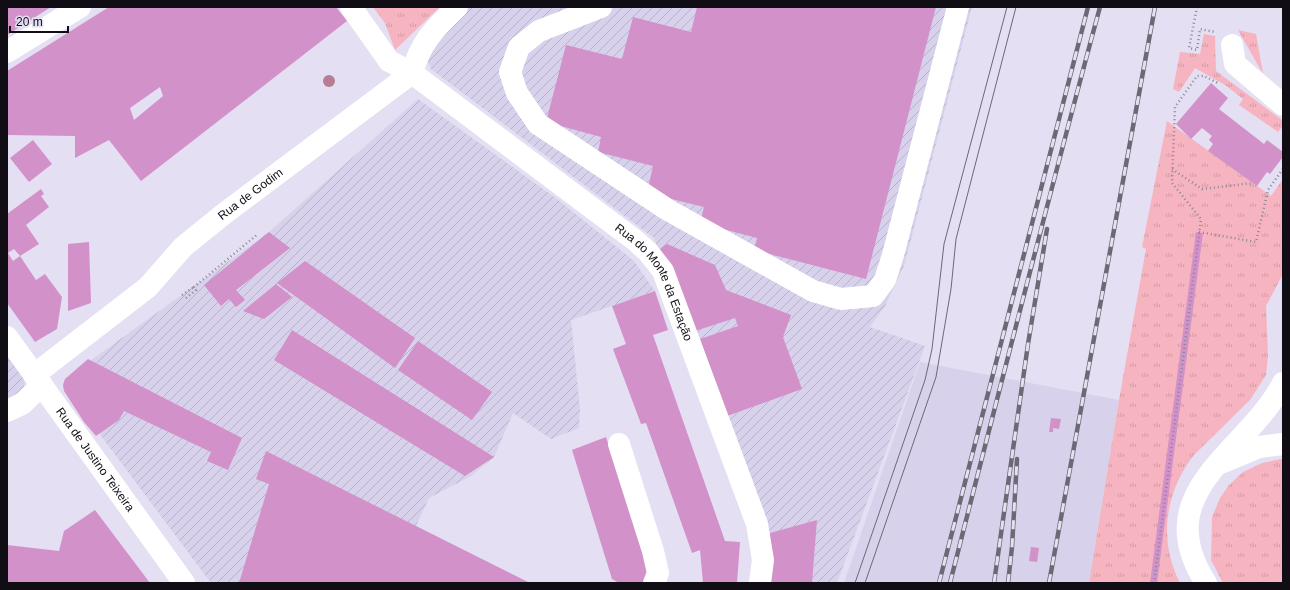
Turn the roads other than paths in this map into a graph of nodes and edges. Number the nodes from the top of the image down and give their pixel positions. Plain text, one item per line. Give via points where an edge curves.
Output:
1 (80, 7) edge
2 (351, 7) edge
3 (457, 7) edge
4 (958, 7) edge
5 (590, 9) edge
6 (1232, 45) dead end
7 (7, 52) edge
8 (412, 73) junction
9 (1283, 106) edge
10 (7, 337) edge
11 (38, 380) junction
12 (1283, 383) edge
13 (7, 411) edge
14 (619, 444) dead end
15 (1283, 444) edge
16 (1216, 465) junction
17 (184, 583) edge
18 (654, 583) edge
19 (760, 583) edge
20 (1206, 583) edge

1 - 7 street
2 - 8 street, Rua do Monte da Estação via 389,61
3 - 8 street via 438,25 422,46
4 - 5 street via 893,255 884,280 873,296 841,298 813,290 668,210 538,124 517,93 510,72 519,47 539,31
6 - 9 street via 1235,64
8 - 11 street, Rua de Godim via 183,247 148,287
8 - 19 street, Rua do Monte da Estação via 636,241 663,271 757,524 763,560
10 - 11 street, Rua de Justino Teixeira
11 - 13 street, Rua de Godim via 22,404
11 - 17 street, Rua de Justino Teixeira
12 - 16 street via 1263,414
14 - 18 street via 653,551 658,573
15 - 16 street via 1259,447
16 - 20 street via 1197,493 1188,528 1195,565

